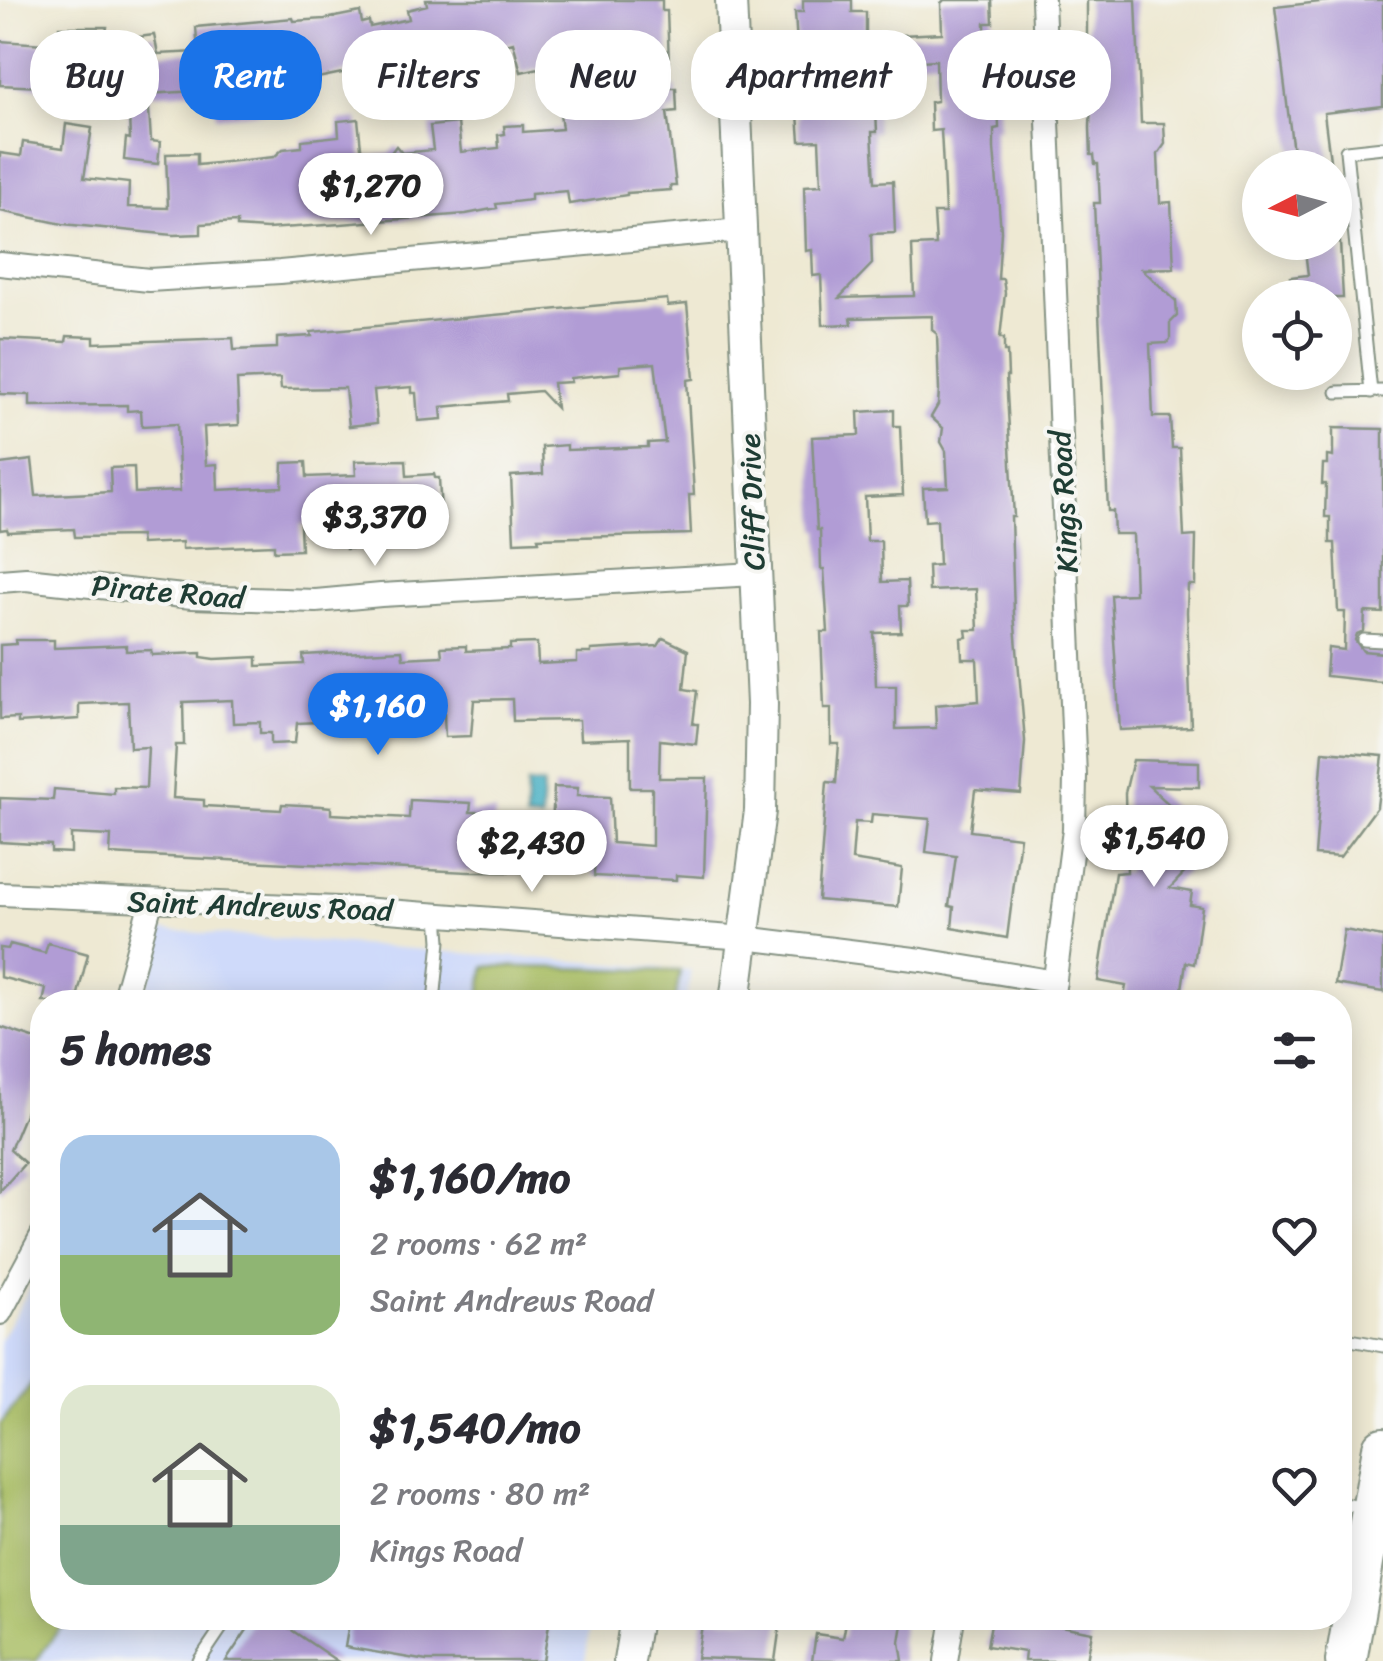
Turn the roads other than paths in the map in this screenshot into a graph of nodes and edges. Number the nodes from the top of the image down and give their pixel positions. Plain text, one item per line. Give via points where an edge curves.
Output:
1 (732, 0) edge
2 (1043, 0) edge
3 (1383, 148) edge
4 (741, 230) junction
5 (0, 264) edge
6 (1337, 392) dead end
7 (1377, 392) edge
8 (755, 574) junction
9 (0, 581) edge
10 (1364, 640) dead end
11 (1383, 641) edge
12 (0, 894) edge
13 (151, 902) junction
14 (438, 915) junction
15 (745, 938) junction
16 (126, 990) edge
17 (435, 990) edge
18 (737, 990) edge
19 (1045, 990) edge
20 (1053, 990) edge
21 (30, 1258) edge
22 (0, 1314) edge
23 (1352, 1340) edge
24 (1383, 1346) edge
25 (1383, 1448) edge
26 (1356, 1506) edge
27 (1352, 1568) edge
28 (220, 1630) edge
29 (634, 1630) edge
30 (951, 1630) edge
31 (1348, 1630) edge
32 (199, 1661) edge
33 (628, 1661) edge
34 (946, 1661) edge
35 (1346, 1661) edge

1 - 4 street, Cliff Drive
2 - 20 street, Kings Road via 1075,722 1074,830
3 - 7 lane via 1346,152
4 - 5 street via 149,280
4 - 8 street, Cliff Drive
6 - 7 lane
8 - 9 street, Pirate Road via 316,601
8 - 15 street, Cliff Drive via 760,794
10 - 11 lane
12 - 13 street, Saint Andrews Road
13 - 14 street, Saint Andrews Road
13 - 16 street
14 - 15 street, Saint Andrews Road
14 - 17 lane
15 - 18 street, Cliff Drive
15 - 19 street, Saint Andrews Road via 922,960
21 - 22 street
23 - 24 lane
25 - 26 highway
26 - 27 highway
28 - 32 lane
29 - 33 street
30 - 34 street
31 - 35 highway

